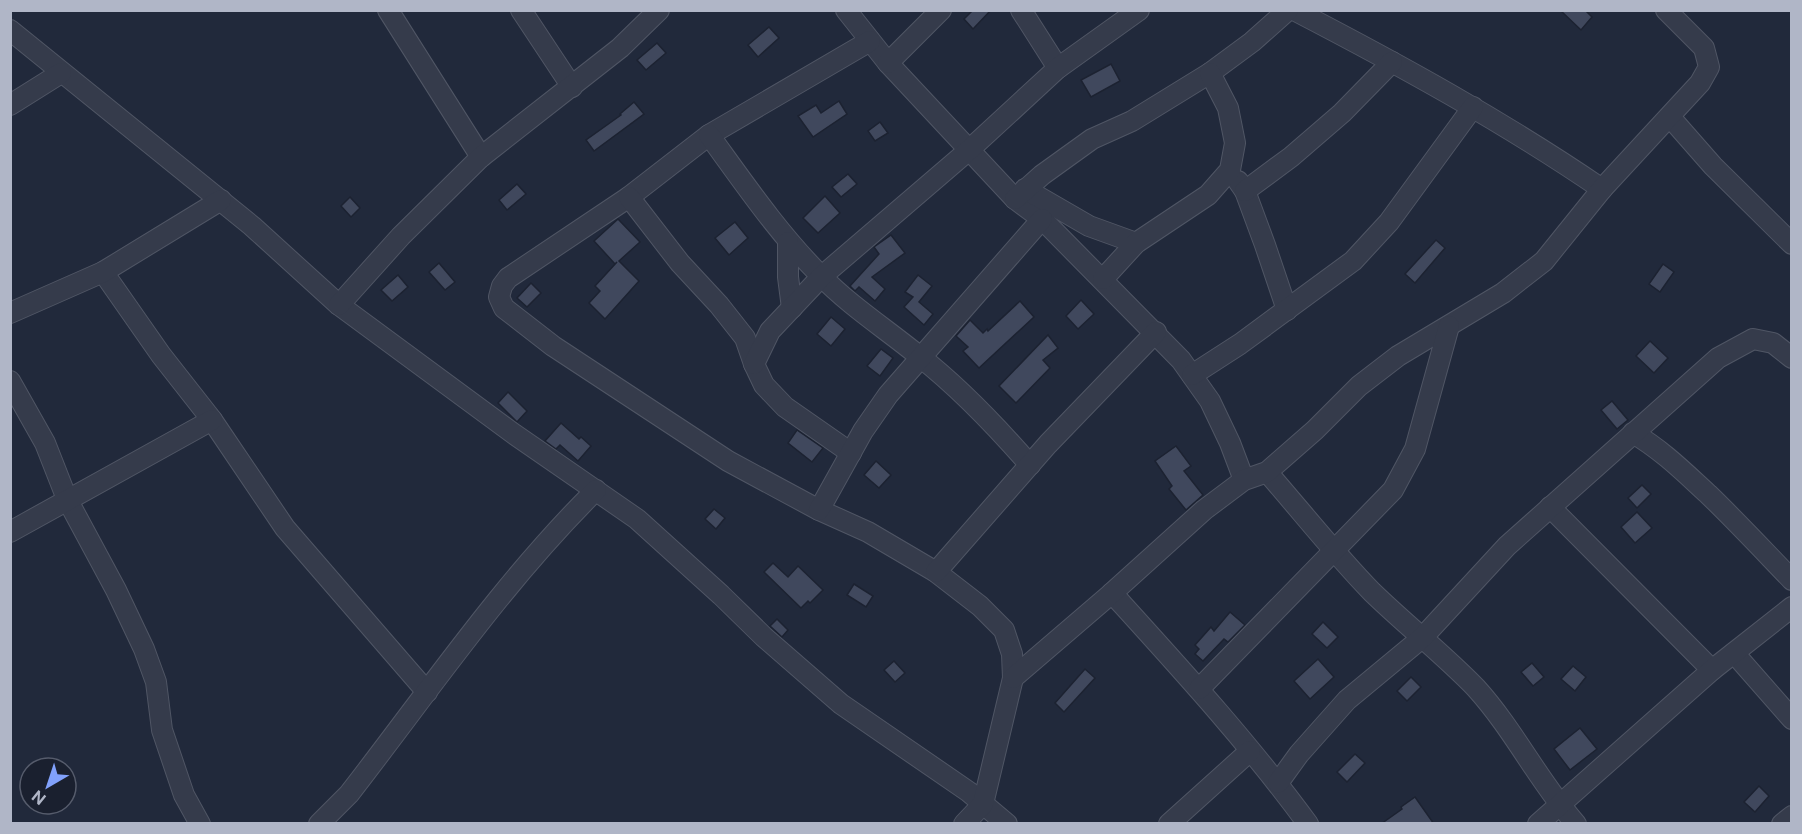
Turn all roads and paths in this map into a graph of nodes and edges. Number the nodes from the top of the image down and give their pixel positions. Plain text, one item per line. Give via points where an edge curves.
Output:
1 (388, 10) edge
2 (521, 10) edge
3 (659, 10) edge
4 (846, 10) edge
5 (941, 10) edge
6 (1021, 10) edge
7 (1138, 10) edge
8 (1288, 10) edge
9 (1294, 10) edge
10 (1666, 10) edge
11 (10, 30) edge
12 (870, 41) junction
13 (1392, 62) junction
14 (888, 63) junction
15 (1058, 68) junction
16 (61, 73) junction
17 (1210, 73) junction
18 (572, 87) junction
19 (10, 105) edge
20 (1473, 107) junction
21 (1670, 117) junction
22 (710, 135) junction
23 (969, 150) junction
24 (481, 157) junction
25 (1230, 170) junction
26 (1602, 189) junction
27 (1245, 191) junction
28 (1020, 194) junction
29 (629, 197) junction
30 (221, 200) junction
31 (1042, 219) junction
32 (788, 242) junction
33 (1136, 243) junction
34 (1791, 244) edge
35 (103, 272) junction
36 (821, 277) junction
37 (1103, 279) junction
38 (339, 305) junction
39 (792, 308) junction
40 (1287, 310) junction
41 (10, 313) edge
42 (1449, 326) junction
43 (770, 331) junction
44 (1156, 332) junction
45 (745, 338) junction
46 (921, 357) junction
47 (1791, 358) edge
48 (754, 364) junction
49 (1192, 375) junction
50 (10, 381) edge
51 (212, 420) junction
52 (1633, 433) junction
53 (851, 453) junction
54 (1030, 465) junction
55 (1267, 472) junction
56 (1244, 480) junction
57 (596, 490) junction
58 (67, 499) junction
59 (1550, 507) junction
60 (819, 510) junction
61 (10, 532) edge
62 (1334, 550) junction
63 (936, 572) junction
64 (1791, 580) edge
65 (1112, 593) junction
66 (1791, 607) edge
67 (1423, 636) junction
68 (1734, 653) junction
69 (1712, 670) junction
70 (1013, 678) junction
71 (1199, 689) junction
72 (427, 692) junction
73 (1791, 719) edge
74 (1250, 751) junction
75 (1278, 783) junction
76 (983, 804) junction
77 (1559, 804) junction
78 (1791, 816) edge
79 (200, 824) edge
80 (319, 824) edge
81 (964, 824) edge
82 (1007, 824) edge
83 (1169, 824) edge
84 (1308, 824) edge
85 (1538, 824) edge
86 (1576, 824) edge
87 (1782, 824) edge

1 - 24 street
2 - 18 street
3 - 18 street
4 - 12 street
5 - 14 street
6 - 15 street
7 - 15 street
8 - 17 street
9 - 13 street
10 - 21 street via 1704,48 1709,66 1700,83
11 - 16 street
12 - 14 street
12 - 22 street
13 - 20 street
13 - 27 street via 1300,150
14 - 23 street
15 - 23 street
16 - 19 street
16 - 30 street
17 - 25 street via 1228,108 1235,143
17 - 28 street via 1132,121 1092,139
18 - 24 street
20 - 26 street
20 - 40 street via 1389,222 1353,261
21 - 26 street
21 - 34 street
22 - 29 street
22 - 32 street
23 - 28 street
23 - 36 street
24 - 38 street via 401,236
25 - 27 street
25 - 33 street via 1208,195
26 - 42 street via 1544,261 1503,293
27 - 40 street
28 - 31 street
28 - 33 street
29 - 45 street
29 - 60 street via 508,278 499,297 504,308 553,346 719,455
30 - 35 street
30 - 38 street
31 - 37 street
31 - 46 street
32 - 36 street
32 - 39 street
33 - 37 street
35 - 41 street
35 - 51 street
36 - 39 street
36 - 46 street
37 - 44 street
38 - 57 street
39 - 43 street
40 - 49 street
42 - 55 street via 1398,356 1359,386
42 - 62 street via 1415,449 1393,490
43 - 45 street
43 - 48 street
44 - 49 street
44 - 54 street
45 - 48 street
46 - 53 street via 888,395
46 - 54 street via 969,399
47 - 52 street via 1773,343 1754,339 1737,346
48 - 53 street via 764,386 785,407
49 - 56 street via 1210,401
50 - 58 street via 45,443
51 - 58 street
51 - 72 street via 285,528
52 - 59 street
52 - 64 street via 1679,466
53 - 60 street
54 - 63 street
55 - 56 street
55 - 62 street
56 - 65 street via 1204,510
57 - 72 street via 510,584
57 - 76 street via 638,519 841,704
58 - 61 street
58 - 79 street via 144,649 156,682 162,730 184,795
59 - 67 street via 1507,546
59 - 69 street
60 - 63 street via 868,532
62 - 67 street via 1378,597
62 - 71 street
63 - 70 street via 1004,630 1012,654
65 - 70 street
65 - 71 street
66 - 68 street
67 - 75 street via 1347,700
67 - 77 street via 1500,718
68 - 69 street
68 - 73 street
69 - 77 street
70 - 76 street
71 - 74 street
72 - 80 street via 349,794
74 - 75 street
74 - 83 street
75 - 84 street
76 - 81 street
76 - 82 street
77 - 85 street
77 - 86 street
78 - 87 street

